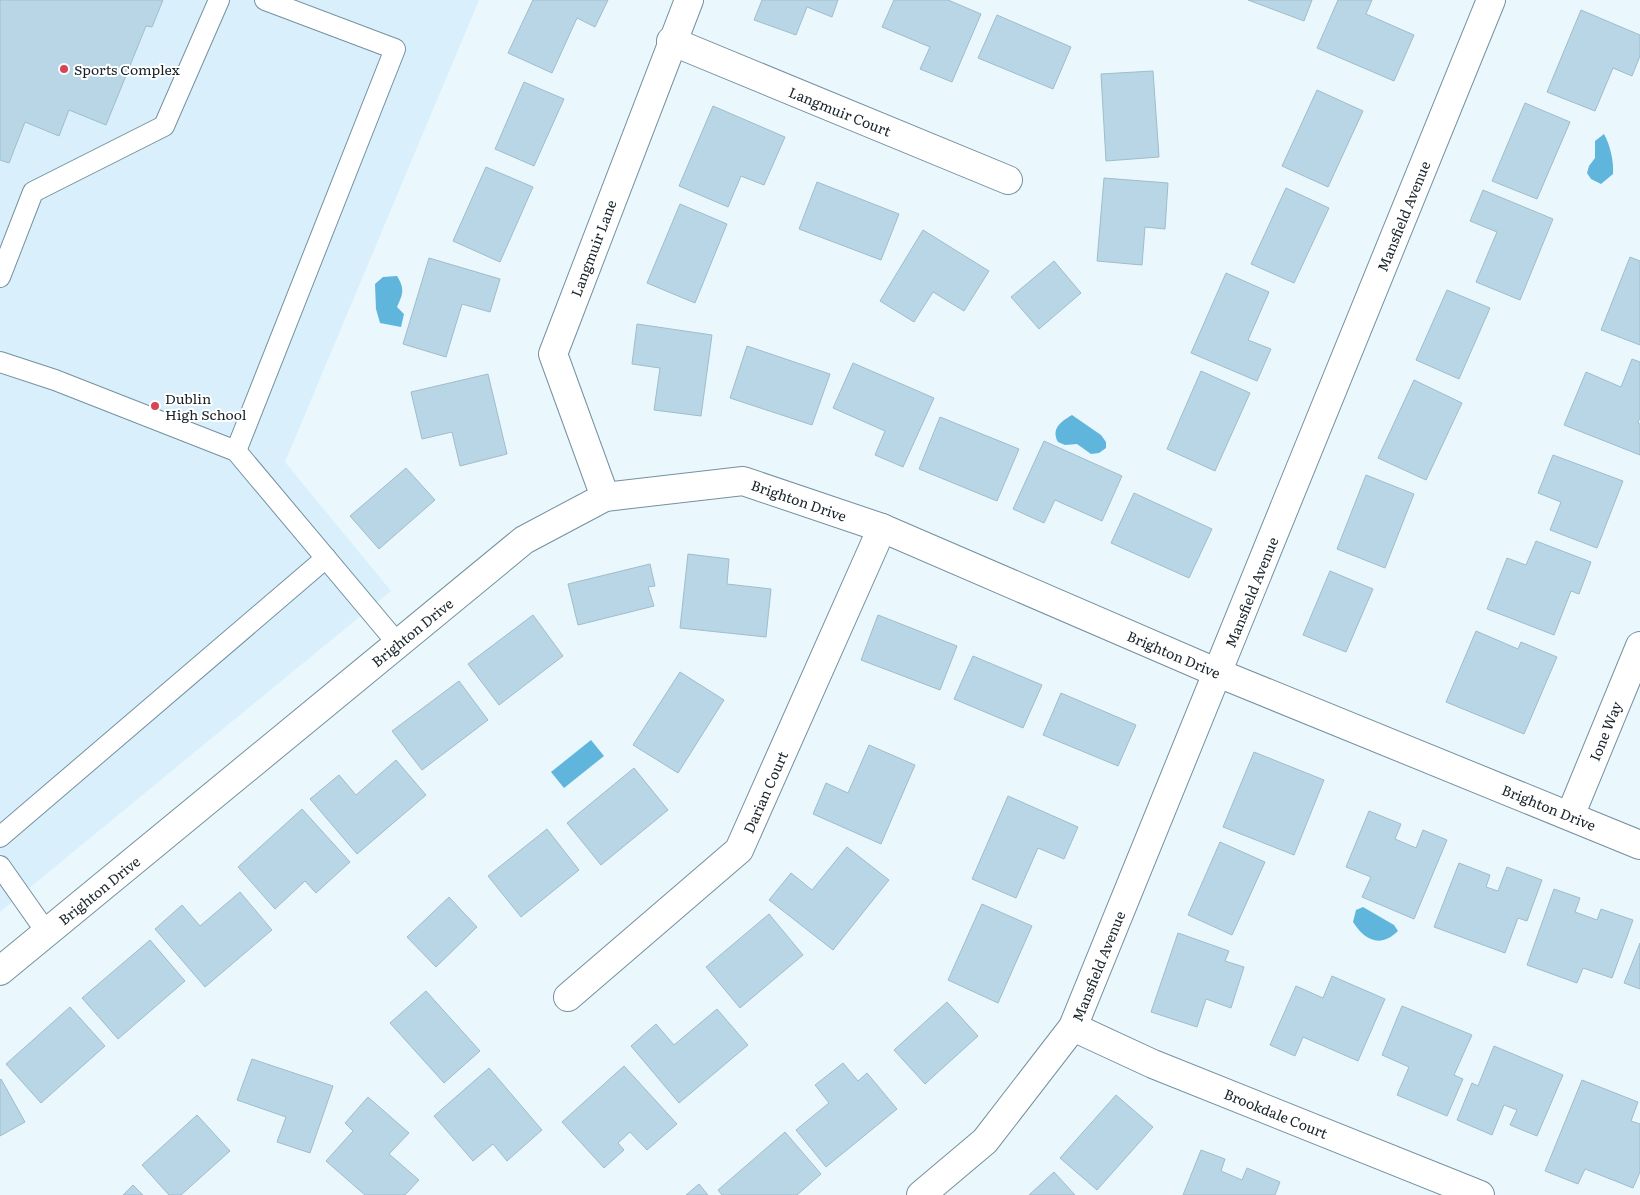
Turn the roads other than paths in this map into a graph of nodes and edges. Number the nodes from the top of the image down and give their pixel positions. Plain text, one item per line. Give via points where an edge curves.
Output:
1 (218, 0) edge
2 (265, 0) edge
3 (689, 0) edge
4 (1491, 0) edge
5 (671, 41) junction
6 (1008, 180) dead end
7 (0, 277) edge
8 (0, 362) edge
9 (236, 451) junction
10 (605, 498) junction
11 (882, 528) junction
12 (326, 558) junction
13 (398, 644) junction
14 (1640, 646) edge
15 (1218, 673) junction
16 (1570, 816) junction
17 (0, 837) edge
18 (1640, 845) edge
19 (0, 866) edge
20 (47, 933) junction
21 (0, 971) edge
22 (568, 997) dead end
23 (1073, 1027) junction
24 (921, 1195) edge
25 (1480, 1195) edge

1 - 7 lane via 164,126 33,192
2 - 9 lane via 395,50
3 - 5 street, Langmuir Lane
4 - 15 street, Mansfield Avenue
5 - 6 street, Langmuir Court
5 - 10 street, Langmuir Lane via 553,354
8 - 9 lane via 55,380
9 - 12 lane
10 - 11 street, Brighton Drive via 743,481
10 - 13 street, Brighton Drive via 524,540
11 - 15 street, Brighton Drive
11 - 22 street, Darian Court via 739,850
12 - 13 lane
12 - 17 lane
13 - 20 street, Brighton Drive
14 - 16 street, Ione Way
15 - 16 street, Brighton Drive
15 - 23 street, Mansfield Avenue
16 - 18 street, Brighton Drive
19 - 20 lane
20 - 21 street, Brighton Drive
23 - 24 street, Mansfield Avenue via 985,1141
23 - 25 street, Brookdale Court via 1153,1064

